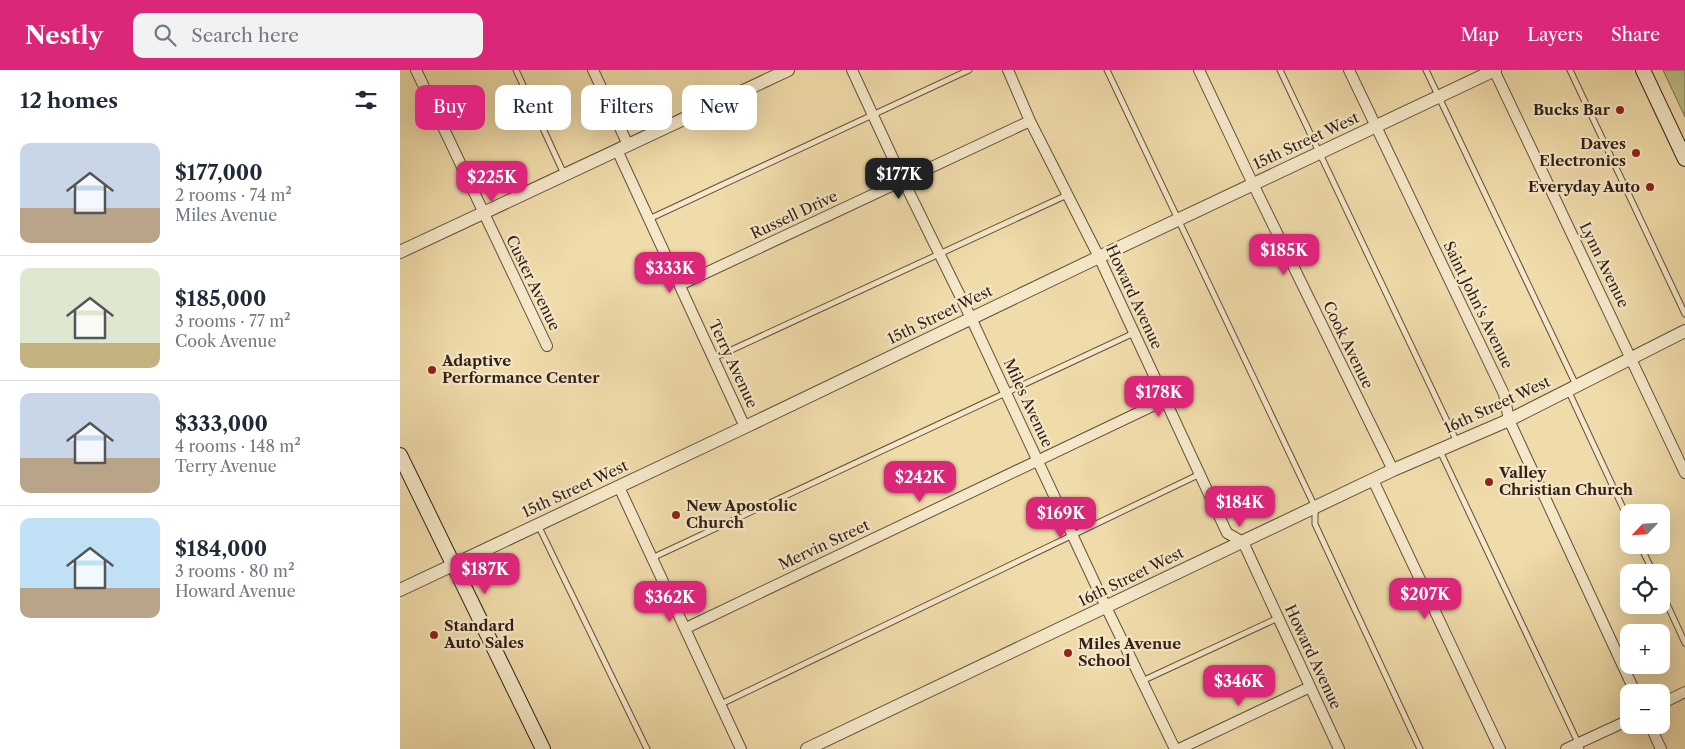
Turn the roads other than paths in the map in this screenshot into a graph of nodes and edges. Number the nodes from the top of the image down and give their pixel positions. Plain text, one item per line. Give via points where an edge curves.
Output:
1 (416, 70) edge
2 (516, 70) edge
3 (594, 70) edge
4 (788, 70) edge
5 (852, 70) edge
6 (969, 70) edge
7 (1008, 70) edge
8 (1107, 70) edge
9 (1199, 70) edge
10 (1280, 70) edge
11 (1349, 70) edge
12 (1426, 70) edge
13 (1494, 70) edge
14 (1570, 70) edge
15 (1643, 70) edge
16 (1439, 96) junction
17 (874, 115) junction
18 (1030, 121) junction
19 (1375, 126) junction
20 (623, 147) junction
21 (1319, 153) junction
22 (1685, 157) edge
23 (565, 175) junction
24 (903, 180) junction
25 (1253, 184) junction
26 (1068, 194) junction
27 (482, 212) junction
28 (649, 219) junction
29 (1178, 219) junction
30 (401, 248) edge
31 (939, 253) junction
32 (1099, 257) junction
33 (680, 285) junction
34 (1685, 314) edge
35 (971, 318) junction
36 (1685, 331) edge
37 (1134, 333) junction
38 (547, 346) dead end
39 (714, 358) junction
40 (1631, 358) junction
41 (1572, 388) junction
42 (1006, 392) junction
43 (1165, 400) junction
44 (1509, 420) junction
45 (745, 427) junction
46 (1457, 442) junction
47 (1439, 450) junction
48 (400, 455) edge
49 (1038, 460) junction
50 (1394, 470) junction
51 (1200, 474) junction
52 (1685, 474) edge
53 (1373, 480) junction
54 (619, 487) junction
55 (1622, 504) edge
56 (1316, 507) junction
57 (538, 524) junction
58 (1073, 535) junction
59 (1243, 542) junction
60 (652, 558) junction
61 (454, 564) junction
62 (400, 590) edge
63 (1106, 608) junction
64 (1670, 610) edge
65 (1278, 618) junction
66 (686, 628) junction
67 (1685, 643) edge
68 (1142, 681) junction
69 (1631, 684) edge
70 (1310, 687) junction
71 (1685, 692) edge
72 (1670, 700) edge
73 (721, 704) junction
74 (1620, 725) edge
75 (1654, 734) edge
76 (1580, 746) edge
77 (543, 749) edge
78 (647, 749) edge
79 (741, 749) edge
80 (807, 749) edge
81 (1175, 749) edge
82 (1179, 749) edge
83 (1340, 749) edge
84 (1420, 749) edge
85 (1500, 749) edge
86 (1566, 749) edge
87 (1661, 749) edge

1 - 27 street, Custer Avenue
2 - 23 lane
3 - 20 street, Terry Avenue
4 - 20 street
5 - 17 street, Miles Avenue
6 - 17 lane
7 - 18 street, Howard Avenue
8 - 29 lane
9 - 25 street, Cook Avenue
10 - 21 lane
11 - 19 street, Saint John's Avenue
12 - 16 lane
13 - 16 street, 15th Street West
13 - 40 street, Lynn Avenue
14 - 34 lane
15 - 22 main road
16 - 19 street, 15th Street West
16 - 41 lane
17 - 24 street, Miles Avenue
17 - 28 lane
18 - 24 street, Russell Drive
18 - 26 street, Howard Avenue
19 - 21 street, 15th Street West
19 - 44 street, Saint John's Avenue via 1504,394
20 - 23 street
20 - 28 street, Terry Avenue
21 - 25 street, 15th Street West
21 - 46 lane
23 - 27 street
24 - 31 street, Miles Avenue
24 - 33 street, Russell Drive
25 - 29 street, 15th Street West
25 - 50 street, Cook Avenue
26 - 31 lane
26 - 32 street, Howard Avenue
27 - 30 street
27 - 38 street, Custer Avenue
28 - 33 street, Terry Avenue
29 - 32 street, 15th Street West
29 - 56 lane
31 - 35 street, Miles Avenue
31 - 39 lane
32 - 35 street, 15th Street West
32 - 37 street, Howard Avenue
33 - 39 street, Terry Avenue
35 - 42 street, Miles Avenue
35 - 45 street, 15th Street West
36 - 40 street, 16th Street West
37 - 42 lane
37 - 43 street, Howard Avenue
39 - 45 street, Terry Avenue
40 - 41 street, 16th Street West
40 - 52 street, Lynn Avenue
41 - 44 street, 16th Street West
41 - 55 lane
42 - 49 street, Miles Avenue
42 - 60 lane
43 - 49 street, Mervin Street
43 - 51 street, Howard Avenue
44 - 46 street, 16th Street West
44 - 69 street, Saint John's Avenue
45 - 54 street, 15th Street West
46 - 47 street, 16th Street West
47 - 50 street, 16th Street West
47 - 76 lane
48 - 61 main road
49 - 58 street, Miles Avenue
49 - 66 street, Mervin Street
50 - 53 street, 16th Street West
51 - 58 lane
51 - 59 street, Howard Avenue via 1227,532
53 - 56 street, 16th Street West
53 - 85 street
54 - 57 street, 15th Street West
54 - 60 street
56 - 59 street, 16th Street West
56 - 84 lane via 1315,524
57 - 61 street, 15th Street West
57 - 78 lane
58 - 63 street, Miles Avenue
58 - 73 lane
59 - 63 street, 16th Street West
59 - 65 street, Howard Avenue
60 - 66 street
61 - 62 street, 15th Street West
61 - 77 main road
63 - 68 street, Miles Avenue
63 - 80 street, 16th Street West
64 - 67 lane
65 - 68 lane
65 - 70 street, Howard Avenue
66 - 73 street
68 - 81 street, Miles Avenue
70 - 82 street
70 - 83 street, Howard Avenue
71 - 72 street
73 - 79 street
74 - 76 street
75 - 87 street
76 - 86 street

